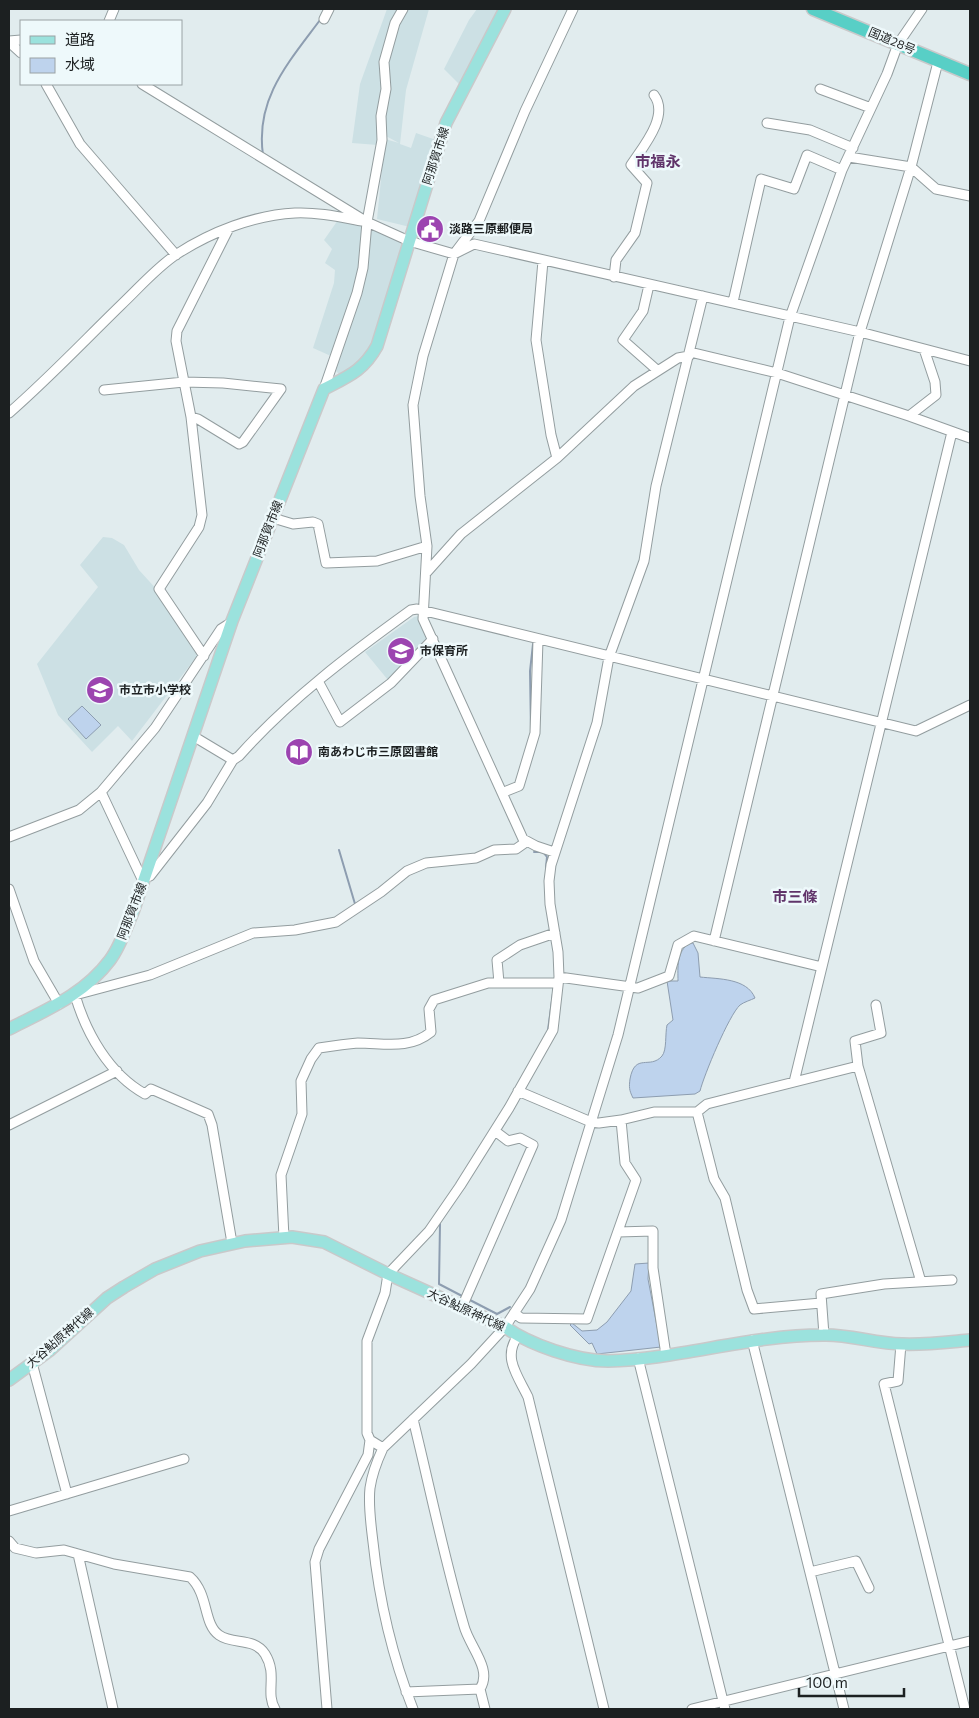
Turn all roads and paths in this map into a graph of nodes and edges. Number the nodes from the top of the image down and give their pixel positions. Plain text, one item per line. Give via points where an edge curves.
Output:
1 (329, 9) edge
2 (402, 9) edge
3 (505, 9) edge
4 (573, 9) edge
5 (813, 9) edge
6 (922, 9) edge
7 (324, 19) dead end
8 (9, 41) edge
9 (898, 44) junction
10 (20, 51) edge
11 (938, 62) junction
12 (970, 74) edge
13 (47, 85) edge
14 (144, 85) edge
15 (820, 89) dead end
16 (654, 95) dead end
17 (872, 108) junction
18 (767, 123) dead end
19 (853, 148) junction
20 (849, 157) junction
21 (911, 167) junction
22 (842, 170) junction
23 (970, 196) edge
24 (367, 222) junction
25 (229, 228) junction
26 (409, 241) junction
27 (454, 254) junction
28 (176, 255) junction
29 (543, 261) junction
30 (614, 277) junction
31 (649, 285) junction
32 (703, 296) junction
33 (733, 302) junction
34 (790, 317) junction
35 (860, 332) junction
36 (924, 349) junction
37 (690, 354) junction
38 (970, 361) edge
39 (657, 370) junction
40 (776, 373) junction
41 (184, 382) junction
42 (324, 389) junction
43 (104, 390) dead end
44 (845, 396) junction
45 (9, 413) edge
46 (909, 416) junction
47 (191, 417) junction
48 (952, 432) junction
49 (970, 438) edge
50 (557, 458) junction
51 (273, 518) junction
52 (427, 546) junction
53 (426, 573) junction
54 (422, 612) junction
55 (232, 622) junction
56 (433, 639) junction
57 (538, 640) junction
58 (204, 656) junction
59 (608, 657) junction
60 (702, 680) junction
61 (318, 681) junction
62 (772, 696) junction
63 (970, 706) edge
64 (881, 722) junction
65 (193, 736) junction
66 (233, 760) junction
67 (101, 792) junction
68 (504, 792) junction
69 (9, 837) edge
70 (526, 842) junction
71 (554, 852) junction
72 (144, 880) junction
73 (9, 889) edge
74 (555, 934) junction
75 (714, 941) junction
76 (822, 967) junction
77 (559, 980) junction
78 (499, 983) junction
79 (629, 988) junction
80 (75, 995) junction
81 (59, 1004) junction
82 (876, 1005) dead end
83 (9, 1029) edge
84 (858, 1066) junction
85 (117, 1071) junction
86 (794, 1082) junction
87 (518, 1091) junction
88 (697, 1112) junction
89 (621, 1120) junction
90 (591, 1122) junction
91 (9, 1125) edge
92 (495, 1130) junction
93 (618, 1232) junction
94 (284, 1238) junction
95 (232, 1243) junction
96 (388, 1274) junction
97 (952, 1280) dead end
98 (920, 1282) junction
99 (821, 1303) junction
100 (462, 1307) junction
101 (514, 1313) junction
102 (505, 1327) junction
103 (824, 1334) junction
104 (518, 1336) junction
105 (752, 1340) junction
106 (970, 1340) edge
107 (901, 1344) junction
108 (666, 1355) junction
109 (638, 1358) junction
110 (32, 1363) junction
111 (9, 1380) edge
112 (413, 1419) junction
113 (370, 1440) junction
114 (383, 1448) junction
115 (184, 1459) dead end
116 (67, 1494) junction
117 (9, 1511) edge
118 (9, 1541) edge
119 (78, 1554) junction
120 (810, 1572) junction
121 (870, 1588) dead end
122 (970, 1641) edge
123 (951, 1645) junction
124 (835, 1673) junction
125 (480, 1689) junction
126 (406, 1692) junction
127 (724, 1705) edge
128 (114, 1709) edge
129 (275, 1709) edge
130 (327, 1709) edge
131 (413, 1709) edge
132 (484, 1709) edge
133 (604, 1709) edge
134 (692, 1709) edge
135 (844, 1709) edge
136 (965, 1709) edge

1 - 7 street
2 - 24 street via 384,62 386,89 381,116 382,140
3 - 26 main road, 阿那賀市線 via 446,123
4 - 27 street via 525,111 479,221
5 - 9 highway, 国道28号
6 - 9 street
8 - 10 street
9 - 11 highway, 国道28号
9 - 17 street
11 - 12 highway, 国道28号
11 - 21 street
13 - 28 street via 86,152
14 - 24 street
15 - 17 street
16 - 30 street via 658,115 653,132 631,165 647,183 635,233 616,260
17 - 19 street
18 - 19 street via 810,130
19 - 20 street
20 - 21 street
20 - 22 street
21 - 23 street via 936,189
21 - 35 street
22 - 33 street via 807,155 794,189 761,179
22 - 34 street
24 - 25 street via 324,214 295,213
24 - 26 street
24 - 42 street via 357,293
25 - 28 street
25 - 41 street via 177,331
26 - 27 street
26 - 42 main road, 阿那賀市線 via 383,331 369,360 358,371
27 - 29 street via 474,244
27 - 52 street via 433,319 414,399 420,496
28 - 45 street
29 - 30 street
29 - 50 street via 536,340
30 - 31 street
31 - 32 street
31 - 39 street via 644,311 623,340
32 - 33 street
32 - 37 street
33 - 34 street
34 - 35 street
34 - 40 street
35 - 36 street
35 - 44 street
36 - 38 street
36 - 46 street via 936,396
37 - 39 street
37 - 40 street
37 - 59 street via 656,486 644,561
39 - 50 street via 634,386
40 - 44 street
40 - 60 street
41 - 43 street
41 - 47 street
41 - 47 street via 223,382 281,389 239,444
42 - 51 main road, 阿那賀市線
44 - 46 street
44 - 62 street
46 - 48 street
47 - 58 street via 202,515 199,527 159,589
48 - 49 street
48 - 64 street
50 - 53 street via 460,534
51 - 52 street via 293,524 318,524 326,563 377,561
51 - 55 main road, 阿那賀市線
52 - 53 street
53 - 54 street
54 - 56 street
54 - 57 street
54 - 61 street via 411,610
55 - 58 street via 221,630
55 - 65 main road, 阿那賀市線
56 - 61 street via 390,684 340,722
56 - 68 street
57 - 59 street
57 - 68 street via 535,733 519,786
58 - 67 street via 155,728
59 - 60 street
59 - 71 street via 597,724
60 - 62 street
60 - 79 street
61 - 66 street
62 - 64 street
62 - 75 street
63 - 64 street via 916,731
64 - 76 street
65 - 66 street
65 - 72 main road, 阿那賀市線
66 - 72 street via 207,803
67 - 69 street via 79,810
67 - 72 street
68 - 70 street
70 - 71 street
70 - 80 street via 516,849 494,850 476,858 426,863 407,871 336,922 295,930 253,933 150,975
71 - 74 street via 549,881
72 - 80 main road, 阿那賀市線 via 110,960
73 - 81 street via 34,961
74 - 77 street
74 - 78 street via 520,945 497,960
75 - 76 street
75 - 79 street via 694,936 678,946 669,976 638,988
76 - 86 street
77 - 78 street
77 - 79 street
77 - 87 street via 553,1030
78 - 94 street via 488,983 434,1000 429,1009 431,1032 421,1040 407,1044 319,1048 301,1081 302,1114 281,1175
79 - 90 street
80 - 81 main road, 阿那賀市線
80 - 85 street via 89,1034
81 - 83 main road, 阿那賀市線
82 - 84 street via 881,1033 855,1041
84 - 86 street
84 - 98 street
85 - 91 street
85 - 95 street via 145,1094 151,1089 208,1114
86 - 88 street via 707,1104
87 - 90 street
87 - 92 street
88 - 89 street via 654,1112
88 - 99 street via 714,1179 725,1198 754,1309
89 - 90 street
89 - 93 street via 625,1163 636,1180
90 - 101 street via 560,1220 530,1289
92 - 96 street via 438,1219
92 - 100 street via 508,1141 520,1138 533,1145
93 - 101 street via 587,1319 522,1318
93 - 108 street via 653,1231 653,1268
94 - 95 main road, 大谷鮎原神代線
94 - 96 main road, 大谷鮎原神代線 via 324,1242
95 - 110 main road, 大谷鮎原神代線 via 155,1269 124,1287
96 - 100 main road, 大谷鮎原神代線
96 - 113 street via 365,1354 367,1433
97 - 98 street
98 - 99 street via 820,1294
99 - 103 street
100 - 102 main road, 大谷鮎原神代線
101 - 102 street
102 - 104 main road, 大谷鮎原神代線
102 - 112 street
103 - 105 main road, 大谷鮎原神代線
103 - 107 main road, 大谷鮎原神代線
104 - 109 main road, 大谷鮎原神代線 via 590,1359
104 - 133 street via 511,1345 511,1361 528,1398
105 - 108 main road, 大谷鮎原神代線
105 - 120 street
106 - 107 main road, 大谷鮎原神代線
107 - 123 street via 898,1381 884,1384
108 - 109 main road, 大谷鮎原神代線
109 - 127 street
110 - 111 main road, 大谷鮎原神代線
110 - 116 street
112 - 114 street
112 - 125 street via 464,1628 483,1667 484,1683
113 - 114 street
113 - 130 street via 368,1455 315,1562
114 - 126 street via 370,1489 370,1520 385,1616
115 - 116 street
116 - 117 street
118 - 119 street via 15,1548 36,1553 64,1550
119 - 128 street
119 - 129 street via 114,1564 190,1577 198,1584 214,1631 227,1639 259,1647 264,1654 272,1671 271,1702
120 - 121 street via 856,1561
120 - 124 street
122 - 123 street
123 - 124 street
123 - 136 street
124 - 127 street
124 - 135 street
125 - 126 street
125 - 132 street
126 - 131 street
127 - 134 street

